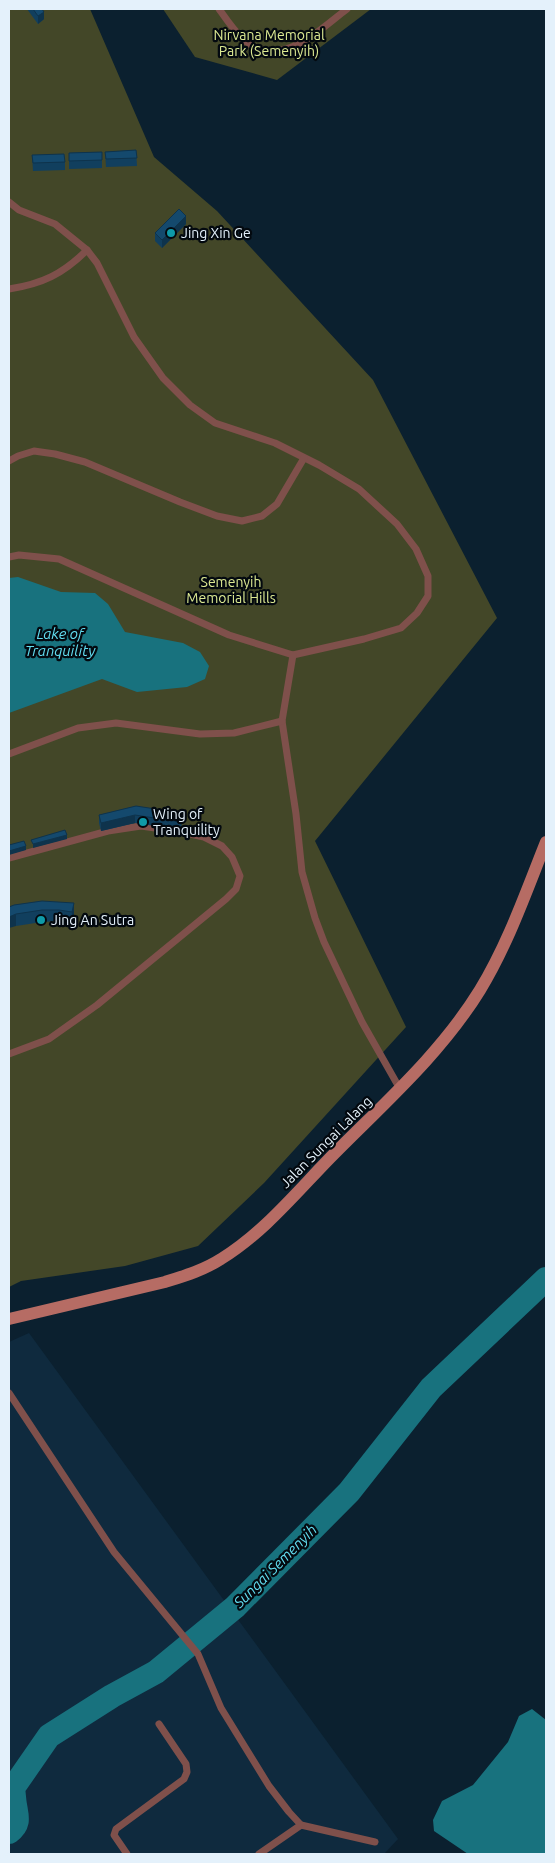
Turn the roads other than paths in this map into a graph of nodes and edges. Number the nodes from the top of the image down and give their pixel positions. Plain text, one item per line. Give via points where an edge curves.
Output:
1 (219, 9) edge
2 (347, 9) edge
3 (9, 202) edge
4 (87, 250) junction
5 (9, 289) edge
6 (304, 458) junction
7 (9, 461) edge
8 (9, 558) edge
9 (293, 656) junction
10 (282, 721) junction
11 (9, 754) edge
12 (546, 842) edge
13 (9, 858) edge
14 (9, 1054) edge
15 (400, 1089) junction
16 (9, 1319) edge
17 (9, 1393) edge
18 (159, 1724) dead end
19 (301, 1825) junction
20 (375, 1842) dead end
21 (127, 1854) edge
22 (260, 1854) edge

1 - 2 lane via 243,40 259,49 278,52 300,45
3 - 4 lane via 19,210 55,224
4 - 5 lane via 71,266 45,281
4 - 6 lane via 97,263 134,337 162,378 190,405 215,423 276,443
6 - 7 lane via 277,504 262,516 242,522 195,508 85,462 55,454 34,451
6 - 9 lane via 359,489 397,524 416,549 428,576 428,596 401,628
8 - 9 lane via 19,555 59,559 229,636
9 - 10 lane
10 - 11 lane via 234,734 200,734 116,723 78,728
10 - 15 lane via 302,872 315,918 362,1022
12 - 15 street, Jalan Sungai Lalang via 504,943 481,988 455,1025
13 - 14 lane via 108,831 141,826 204,837 222,846 232,857 240,876 236,889 226,899 97,1005 49,1039
15 - 16 street, Jalan Sungai Lalang via 277,1212 221,1260 165,1282
17 - 19 lane via 114,1552 198,1654 221,1708 244,1747 269,1786
18 - 21 lane via 186,1764 187,1772 184,1779 116,1829 114,1835
19 - 20 lane
19 - 22 lane

